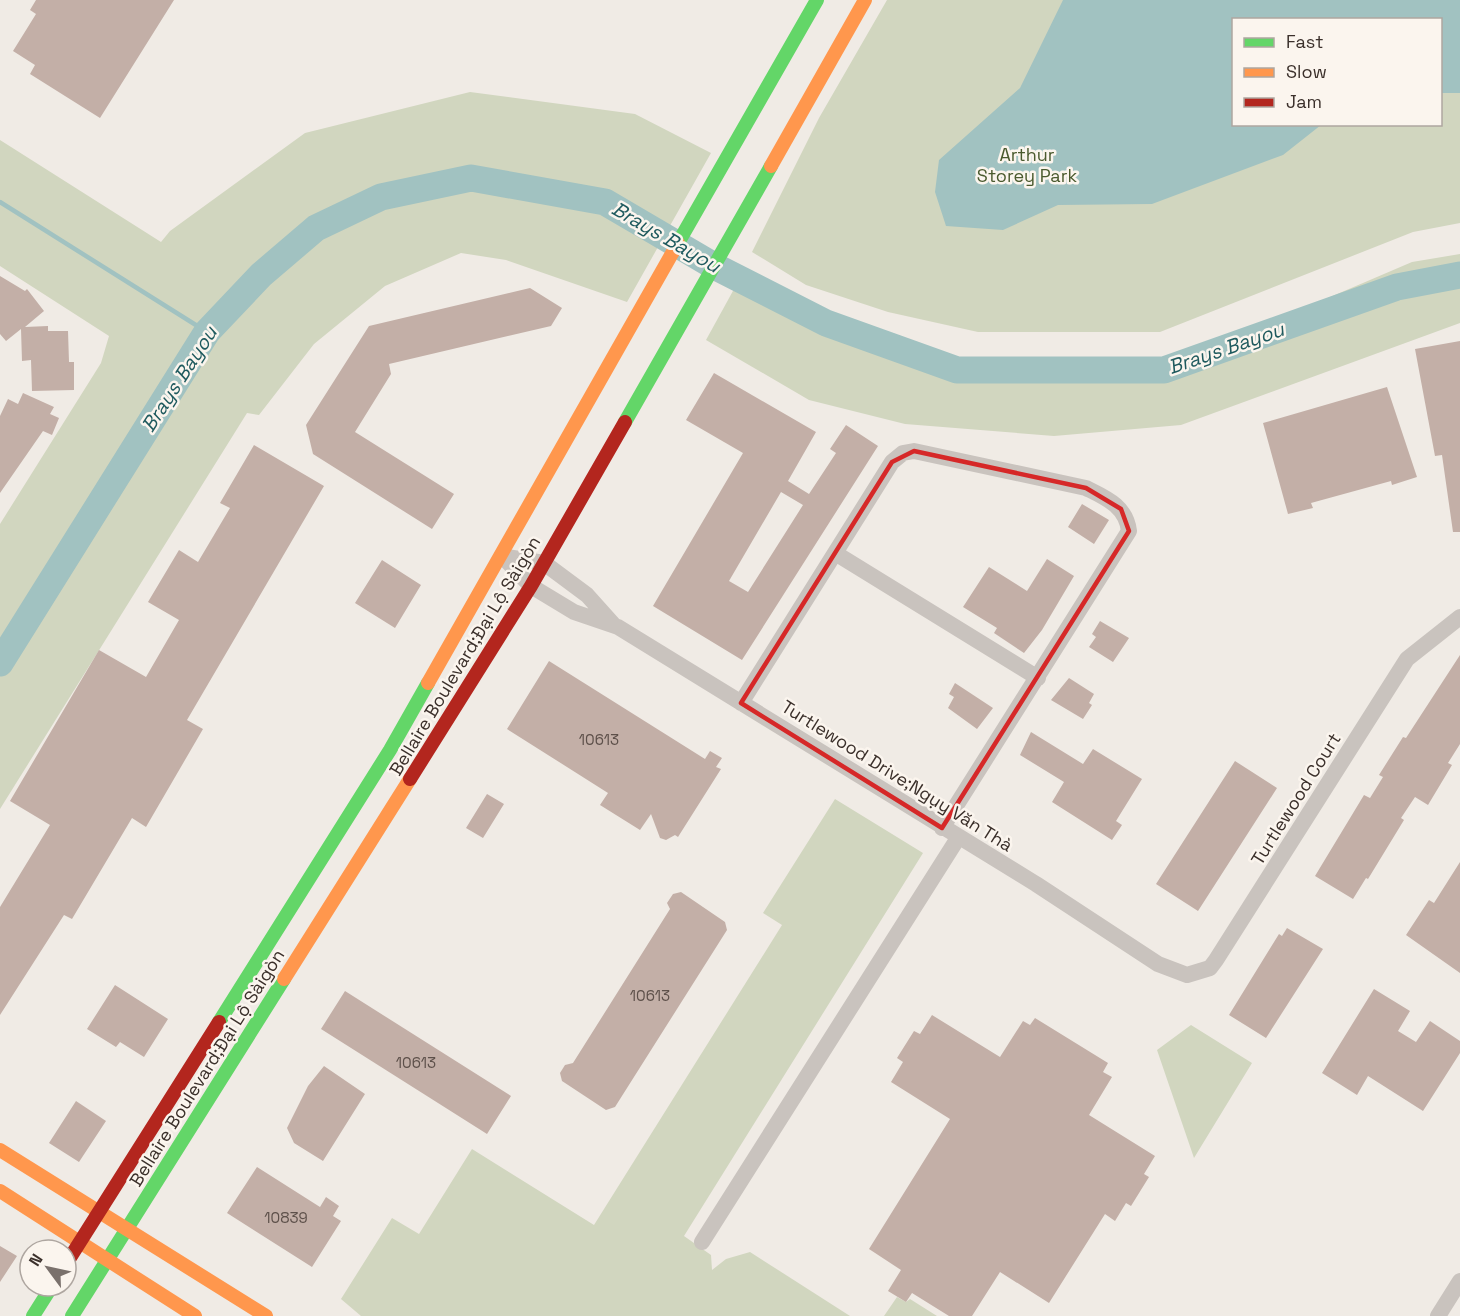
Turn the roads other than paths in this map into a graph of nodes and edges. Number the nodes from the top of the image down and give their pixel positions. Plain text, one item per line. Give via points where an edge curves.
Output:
1 (817, 0) edge
2 (865, 0) edge
3 (835, 553) junction
4 (502, 556) junction
5 (544, 564) junction
6 (531, 586) junction
7 (1460, 617) edge
8 (614, 625) junction
9 (1038, 678) junction
10 (741, 704) junction
11 (942, 828) junction
12 (958, 838) junction
13 (1158, 964) joint
14 (0, 1150) edge
15 (0, 1191) edge
16 (99, 1212) junction
17 (127, 1229) junction
18 (80, 1242) junction
19 (702, 1242) dead end
20 (78, 1245) edge
21 (107, 1260) junction
22 (1457, 1292) edge
23 (44, 1298) edge
24 (33, 1316) edge
25 (72, 1316) edge
26 (195, 1316) edge
27 (266, 1316) edge
28 (1438, 1316) edge

1 - 4 main road, Bellaire Boulevard;Đại Lộ Sàigòn via 655,285 631,337
2 - 5 main road, Bellaire Boulevard;Đại Lộ Sàigòn via 690,308 658,353
3 - 9 street
3 - 9 street via 892,462 903,453 914,451 1074,486 1102,496 1128,518 1129,531
3 - 10 street
4 - 5 street, Turtlewood Drive;Ngụy Văn Thà
4 - 6 street, Turtlewood Drive;Ngụy Văn Thà
4 - 16 main road, Bellaire Boulevard;Đại Lộ Sàigòn via 390,750
5 - 6 main road, Bellaire Boulevard;Đại Lộ Sàigòn
5 - 8 street, Turtlewood Drive;Ngụy Văn Thà via 587,595
6 - 8 street, Turtlewood Drive;Ngụy Văn Thà via 574,612
6 - 17 main road, Bellaire Boulevard;Đại Lộ Sàigòn
7 - 13 street, Turtlewood Court via 1407,659 1210,968 1187,975
8 - 10 street, Turtlewood Drive;Ngụy Văn Thà
9 - 11 street
10 - 11 street, Turtlewood Drive;Ngụy Văn Thà
11 - 12 street, Turtlewood Drive;Ngụy Văn Thà
12 - 13 street, Turtlewood Drive;Ngụy Văn Thà
12 - 19 street
14 - 16 main road
15 - 18 main road
16 - 17 main road
16 - 18 main road, Bellaire Boulevard;Đại Lộ Sàigòn
17 - 21 main road, Bellaire Boulevard;Đại Lộ Sàigòn
17 - 27 main road
18 - 20 main road, Bellaire Boulevard;Đại Lộ Sàigòn
18 - 21 main road
21 - 25 main road, Bellaire Boulevard;Đại Lộ Sàigòn
21 - 26 main road
22 - 28 street
23 - 24 main road

